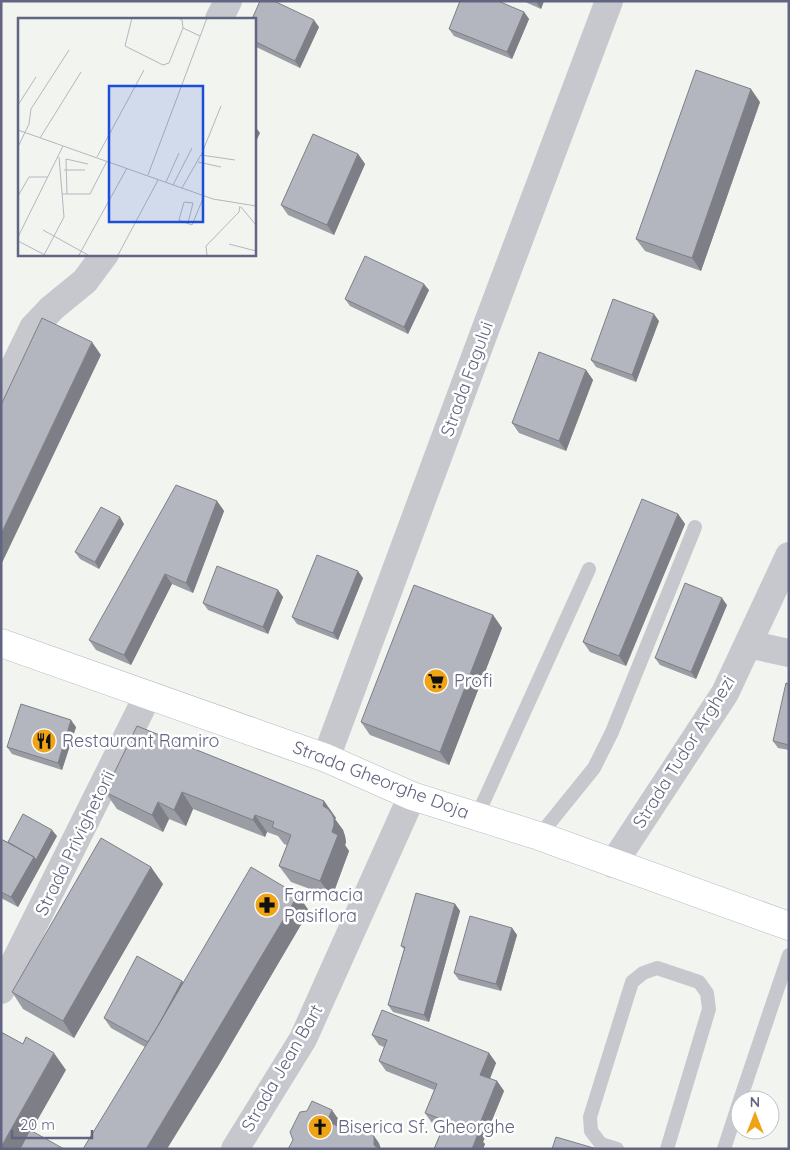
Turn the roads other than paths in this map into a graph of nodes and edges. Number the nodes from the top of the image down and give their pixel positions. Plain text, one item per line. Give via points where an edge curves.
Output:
1 (228, 1) edge
2 (609, 1) edge
3 (220, 18) edge
4 (104, 255) edge
5 (1, 394) edge
6 (695, 527) dead end
7 (789, 556) edge
8 (589, 570) dead end
9 (782, 586) edge
10 (1, 643) edge
11 (748, 644) junction
12 (789, 653) edge
13 (148, 695) junction
14 (326, 758) junction
15 (412, 796) junction
16 (477, 816) junction
17 (538, 836) junction
18 (613, 864) junction
19 (789, 926) edge
20 (789, 955) edge
21 (1, 990) edge
22 (743, 1090) edge
23 (730, 1131) edge
24 (235, 1149) edge
25 (617, 1149) edge
26 (667, 1149) edge
27 (724, 1149) edge

1 - 3 street
2 - 14 street, Strada Fagului
4 - 5 street via 85,281 33,328
6 - 17 lane via 612,732 594,768
7 - 9 street, Strada Tudor Arghezi
8 - 16 lane
9 - 11 street, Strada Tudor Arghezi
10 - 13 main road, Strada Gheorghe Doja
11 - 12 street
11 - 18 street, Strada Tudor Arghezi via 724,693
13 - 14 main road, Strada Gheorghe Doja
13 - 21 street, Strada Privighetorii
14 - 15 main road, Strada Gheorghe Doja
15 - 16 main road, Strada Gheorghe Doja
15 - 24 street, Strada Jean Bart via 303,1039
16 - 17 main road, Strada Gheorghe Doja
17 - 18 main road, Strada Gheorghe Doja
18 - 19 main road, Strada Gheorghe Doja
20 - 22 lane
23 - 27 lane
25 - 26 lane via 601,1144 591,1131 590,1117 632,982 657,968 699,982 706,993 709,1009

